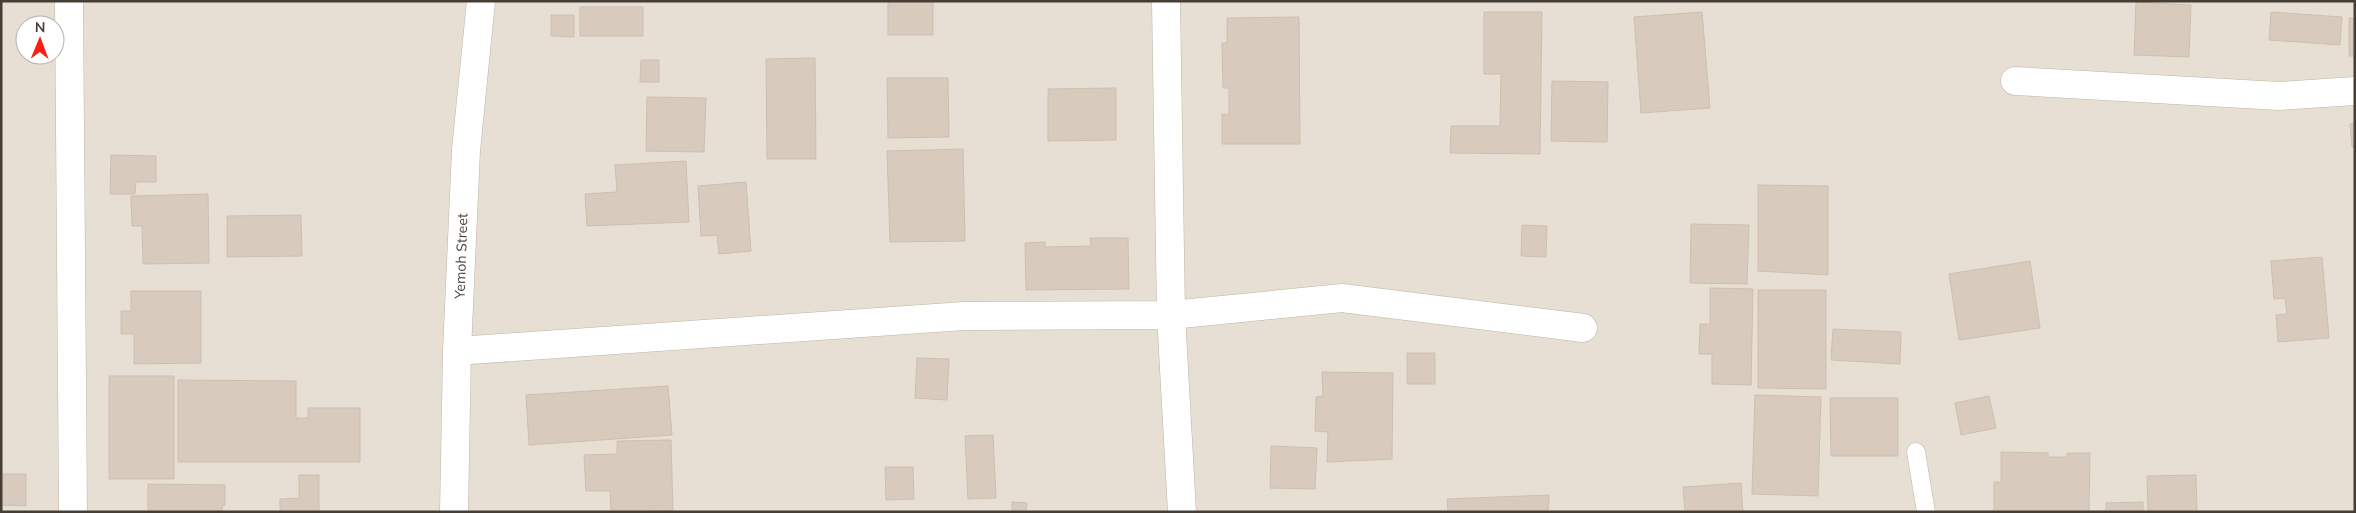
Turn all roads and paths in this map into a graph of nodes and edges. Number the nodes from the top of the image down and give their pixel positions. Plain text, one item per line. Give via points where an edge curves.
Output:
1 (69, 1) edge
2 (481, 1) edge
3 (1166, 1) edge
4 (2015, 82) dead end
5 (2355, 91) edge
6 (1171, 315) junction
7 (1582, 328) dead end
8 (458, 351) junction
9 (1916, 452) dead end
10 (73, 512) edge
11 (454, 512) edge
12 (1182, 512) edge
13 (1926, 512) edge

1 - 10 street
2 - 8 street, Yemoh Street via 466,150
3 - 6 street
4 - 5 street via 2280,96
6 - 7 street via 1342,298
6 - 8 street via 964,316
6 - 12 street
8 - 11 street, Yemoh Street
9 - 13 lane

